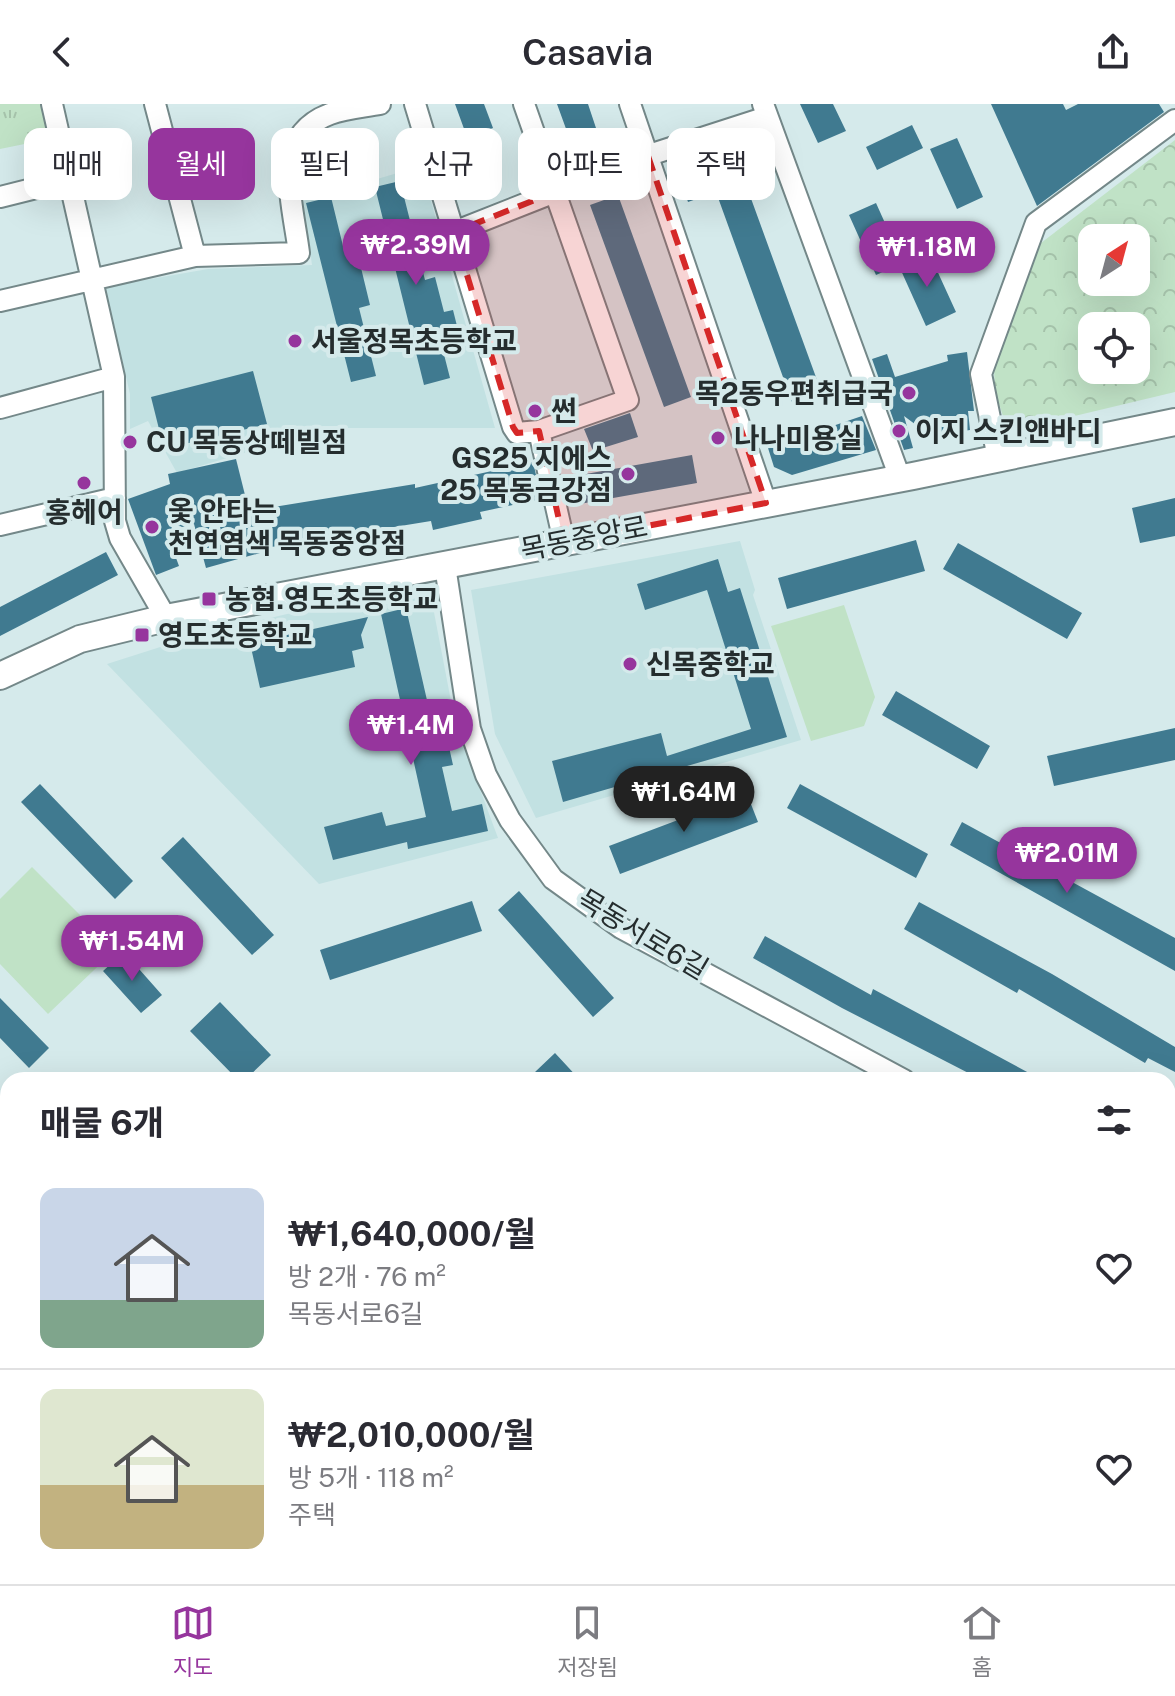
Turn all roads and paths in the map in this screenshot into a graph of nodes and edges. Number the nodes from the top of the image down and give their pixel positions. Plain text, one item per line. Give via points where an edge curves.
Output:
1 (52, 104) edge
2 (155, 104) edge
3 (380, 104) edge
4 (415, 104) edge
5 (524, 104) edge
6 (630, 104) edge
7 (765, 110) edge
8 (1175, 120) edge
9 (57, 128) edge
10 (532, 128) edge
11 (638, 128) edge
12 (651, 155) edge
13 (651, 165) edge
14 (24, 191) edge
15 (0, 197) edge
16 (72, 200) edge
17 (528, 200) edge
18 (558, 200) edge
19 (454, 232) junction
20 (195, 256) junction
21 (90, 279) junction
22 (0, 301) edge
23 (114, 377) junction
24 (0, 408) edge
25 (1175, 422) edge
26 (539, 431) junction
27 (998, 458) junction
28 (900, 478) junction
29 (115, 498) junction
30 (766, 503) junction
31 (0, 525) edge
32 (564, 542) junction
33 (445, 566) junction
34 (166, 618) junction
35 (0, 676) edge
36 (889, 1072) edge

1 - 9 street
2 - 20 street
3 - 20 street via 330,114 305,130 293,146 288,165 299,253
4 - 19 street
5 - 10 street
6 - 11 street
7 - 12 street
7 - 28 street
8 - 27 street via 1036,223 981,374
13 - 30 street
14 - 15 street
16 - 21 street
17 - 19 street
18 - 26 street via 628,400
19 - 26 street via 513,427 517,433
20 - 21 street
21 - 22 street
21 - 23 street
23 - 24 street
23 - 29 street
25 - 27 main road, 목동중앙로
26 - 32 street
27 - 28 main road, 목동중앙로
28 - 30 main road, 목동중앙로
29 - 31 street
29 - 34 street via 120,538
30 - 32 main road, 목동중앙로
32 - 33 main road, 목동중앙로
33 - 34 main road, 목동중앙로
33 - 36 street, 목동서로6길 via 470,729 510,820 553,879 621,928
34 - 35 main road, 목동중앙로 via 80,639

